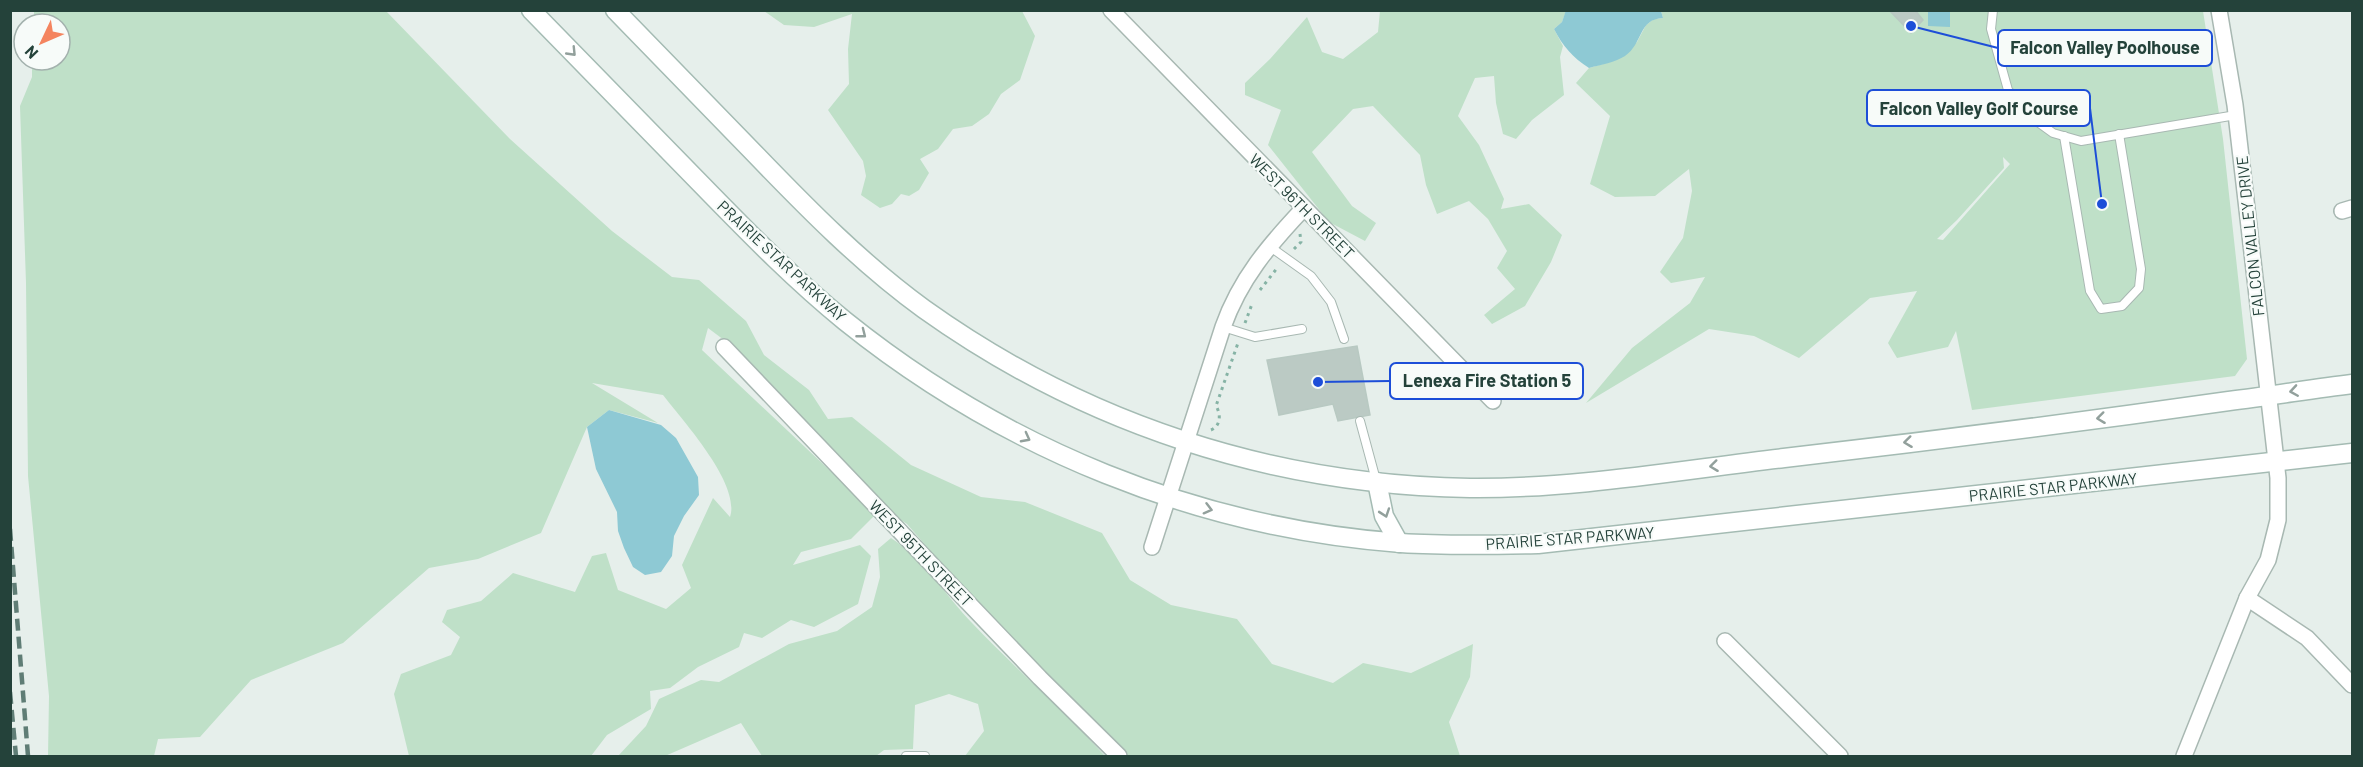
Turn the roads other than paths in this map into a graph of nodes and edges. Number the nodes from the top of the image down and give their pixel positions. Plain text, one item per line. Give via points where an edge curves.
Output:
1 (531, 10) edge
2 (615, 10) edge
3 (1111, 10) edge
4 (1993, 10) edge
5 (2219, 10) edge
6 (2236, 115) junction
7 (2119, 134) junction
8 (2064, 136) junction
9 (1304, 208) junction
10 (1269, 246) junction
11 (1223, 327) junction
12 (1302, 329) dead end
13 (1344, 339) dead end
14 (724, 347) dead end
15 (2352, 384) edge
16 (2267, 395) junction
17 (1493, 401) dead end
18 (1360, 421) dead end
19 (1185, 441) junction
20 (2352, 453) edge
21 (2274, 462) junction
22 (1377, 482) junction
23 (1167, 498) junction
24 (1400, 543) junction
25 (1152, 547) dead end
26 (2247, 598) junction
27 (1725, 641) dead end
28 (2352, 685) edge
29 (906, 756) edge
30 (925, 756) edge
31 (1119, 756) edge
32 (1839, 756) edge
33 (2184, 756) edge

1 -> 23 main road, PRAIRIE STAR PARKWAY via 774,258 884,351 932,385 1041,446
2 - 19 main road via 835,235 922,307 1025,373 1127,421
3 - 9 street, WEST 96TH STREET
4 - 8 lane via 1991,29 2008,90 2031,117
5 - 6 street, FALCON VALLEY DRIVE
6 - 7 lane
6 - 16 street, FALCON VALLEY DRIVE
7 - 8 lane via 2081,141
7 - 8 lane via 2141,269 2139,288 2122,306 2101,309 2090,291
9 - 10 street
9 - 17 street, WEST 96TH STREET
10 - 11 street via 1244,279
10 - 13 lane via 1311,276 1331,302
11 - 12 lane via 1255,337
11 - 19 street
14 - 31 street, WEST 95TH STREET
15 -> 16 main road
16 - 21 street, FALCON VALLEY DRIVE
16 -> 22 main road via 1838,452 1539,486 1473,488
18 - 22 lane
19 - 22 main road via 1245,460
19 - 23 street
20 - 21 main road, PRAIRIE STAR PARKWAY
21 - 24 main road, PRAIRIE STAR PARKWAY via 1538,544
21 - 26 street, FALCON VALLEY DRIVE via 2278,520 2268,560
22 -> 24 main road via 1384,516
23 -> 24 main road, PRAIRIE STAR PARKWAY via 1273,525
23 - 25 street
26 - 28 street via 2307,638
26 - 33 street, FALCON VALLEY DRIVE
27 - 32 street
29 - 30 lane

